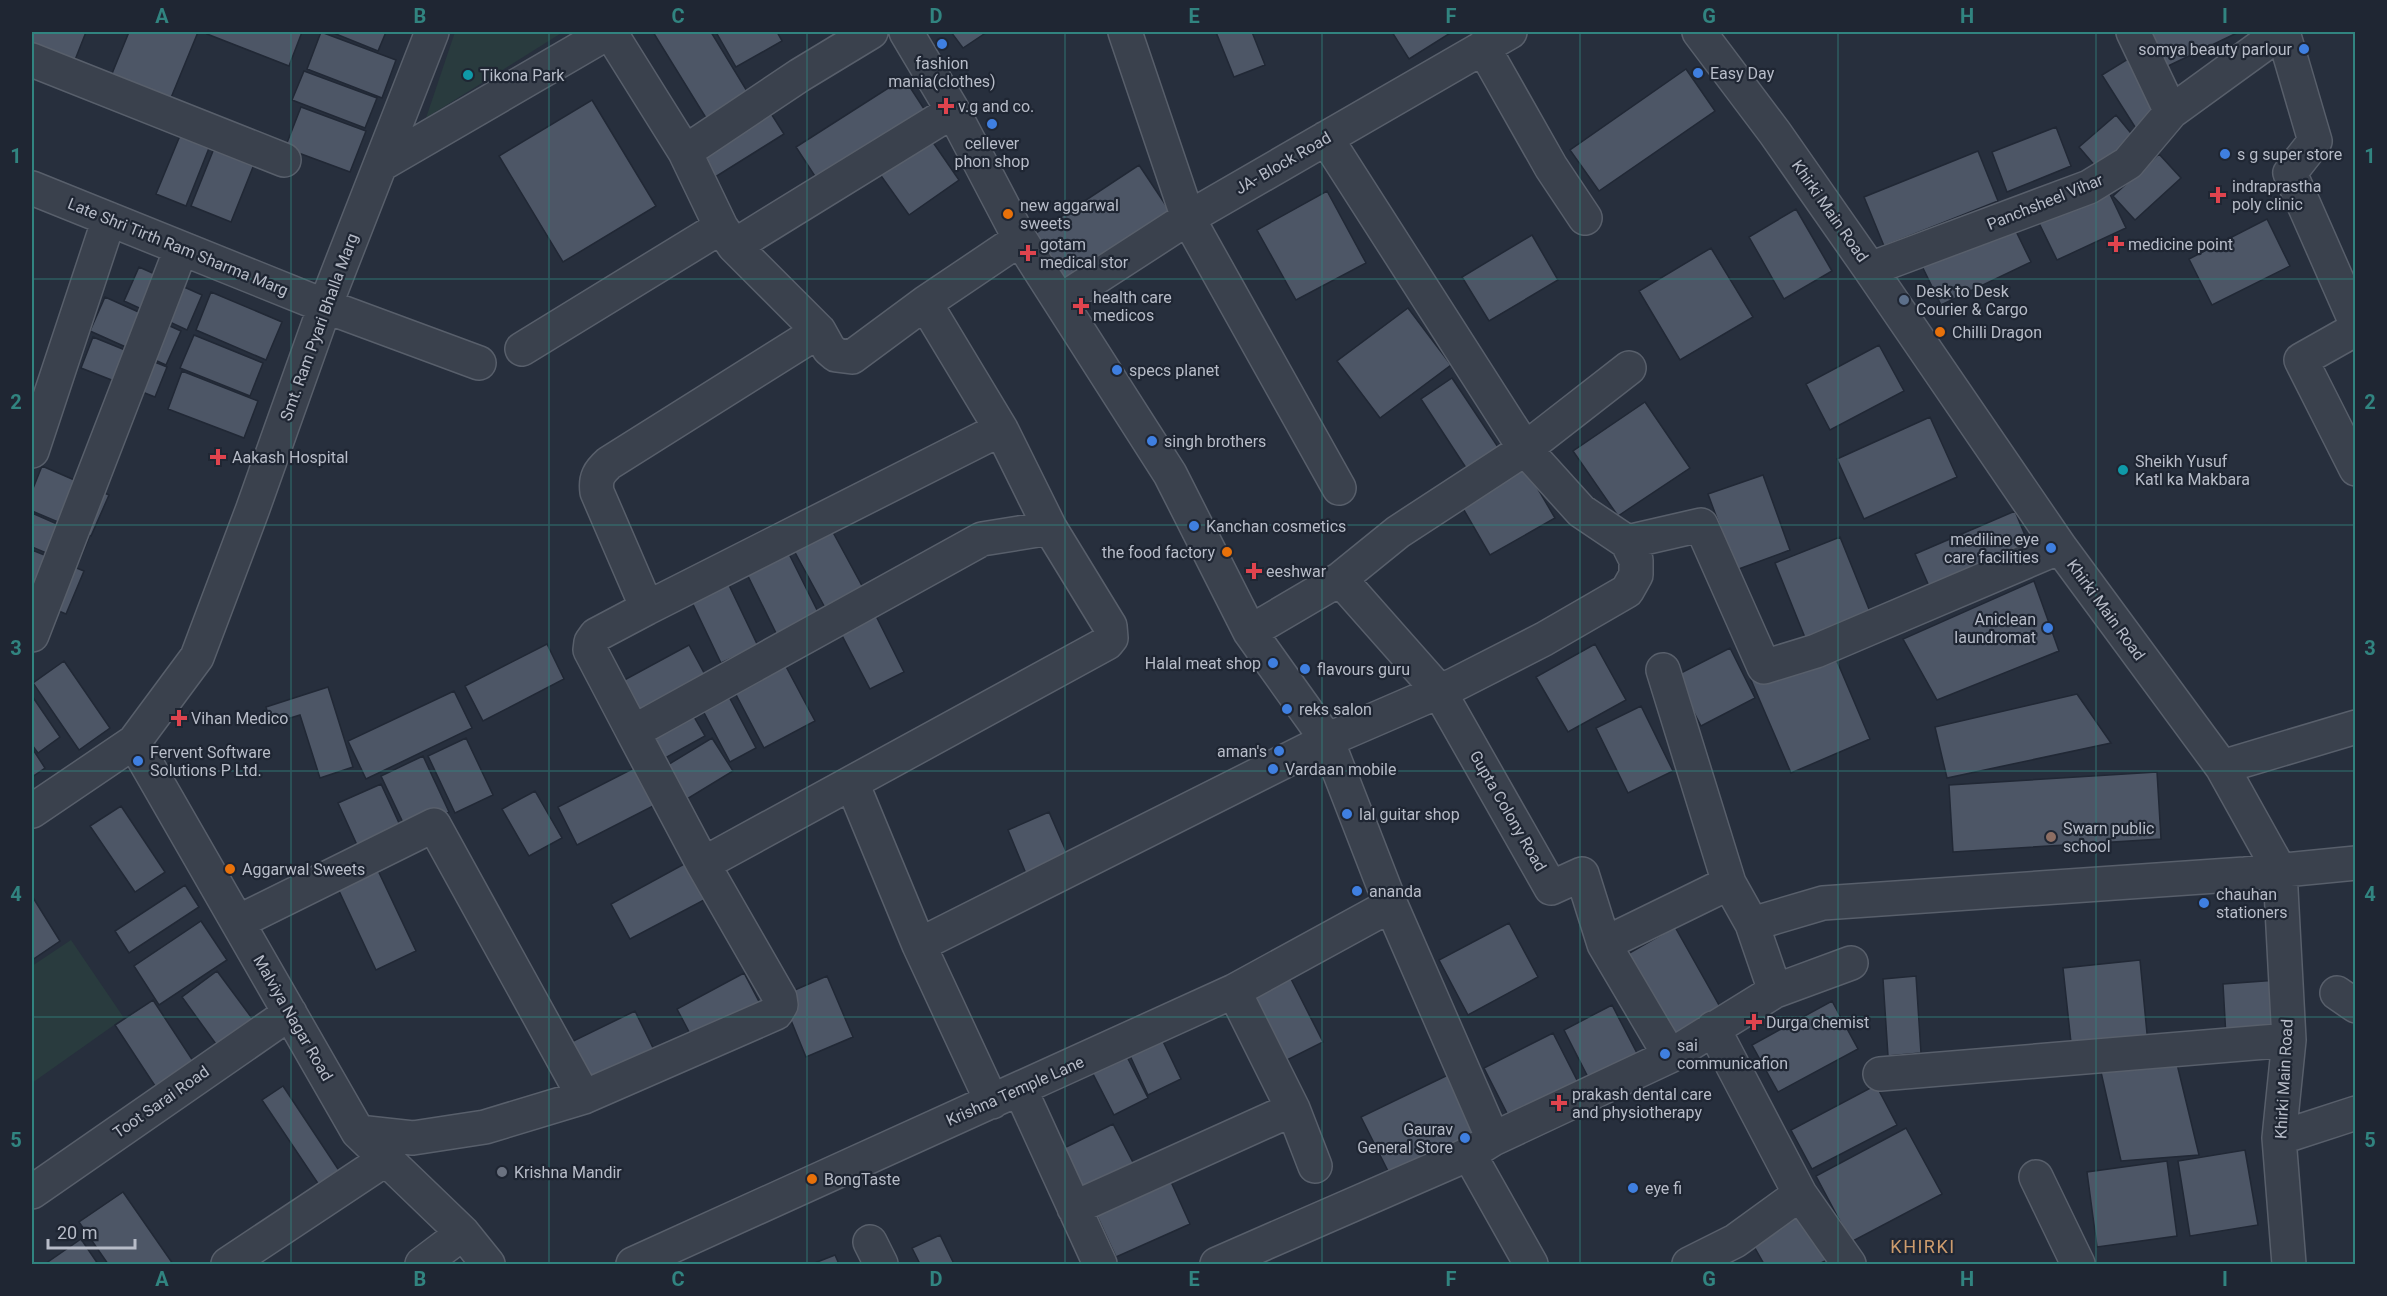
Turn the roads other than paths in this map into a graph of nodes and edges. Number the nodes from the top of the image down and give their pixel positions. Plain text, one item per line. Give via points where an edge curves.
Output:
1 (432, 32) edge
2 (610, 32) edge
3 (871, 32) edge
4 (906, 32) edge
5 (1125, 32) edge
6 (2133, 32) edge
7 (2282, 32) edge
8 (1710, 34) edge
9 (1497, 39) edge
10 (32, 60) edge
11 (953, 111) junction
12 (2171, 112) junction
13 (1326, 138) junction
14 (685, 152) junction
15 (284, 160) dead end
16 (382, 164) junction
17 (32, 188) edge
18 (1188, 218) junction
19 (1585, 218) dead end
20 (109, 219) junction
21 (728, 236) junction
22 (1020, 239) junction
23 (182, 249) junction
24 (1870, 269) junction
25 (1060, 301) junction
26 (925, 303) junction
27 (325, 306) junction
28 (2355, 323) edge
29 (2355, 329) edge
30 (819, 331) junction
31 (522, 350) dead end
32 (478, 363) dead end
33 (1629, 369) dead end
34 (1001, 429) junction
35 (1525, 449) junction
36 (32, 451) edge
37 (2355, 469) edge
38 (1339, 488) dead end
39 (1050, 528) junction
40 (1628, 542) junction
41 (2060, 547) junction
42 (1340, 579) junction
43 (647, 608) junction
44 (1250, 632) junction
45 (32, 635) edge
46 (1663, 670) dead end
47 (1439, 691) junction
48 (2355, 728) edge
49 (633, 732) junction
50 (1327, 740) junction
51 (134, 742) junction
52 (2222, 767) junction
53 (852, 783) junction
54 (32, 811) edge
55 (2355, 863) edge
56 (703, 864) junction
57 (2280, 871) junction
58 (1729, 883) junction
59 (1391, 905) junction
60 (238, 922) junction
61 (1752, 924) junction
62 (1604, 944) junction
63 (919, 945) junction
64 (1851, 963) dead end
65 (1234, 991) junction
66 (1775, 991) junction
67 (290, 1013) junction
68 (1713, 1028) junction
69 (2289, 1040) junction
70 (1670, 1056) junction
71 (1880, 1074) dead end
72 (584, 1096) junction
73 (1006, 1096) junction
74 (1293, 1109) junction
75 (2355, 1113) edge
76 (358, 1132) junction
77 (2279, 1138) junction
78 (1481, 1146) junction
79 (386, 1159) junction
80 (1315, 1166) dead end
81 (2036, 1177) dead end
82 (32, 1192) edge
83 (1800, 1194) junction
84 (1074, 1208) junction
85 (463, 1233) junction
86 (228, 1264) edge
87 (423, 1264) edge
88 (488, 1264) edge
89 (633, 1264) edge
90 (1100, 1264) edge
91 (1217, 1264) edge
92 (1531, 1264) edge
93 (1689, 1264) edge
94 (1849, 1264) edge
95 (2078, 1264) edge
96 (2289, 1264) edge

1 - 16 street, Smt. Ram Pyari Bhalla Marg
2 - 14 street
2 - 16 street
3 - 14 street
4 - 11 street
5 - 18 street
6 - 12 street
7 - 12 street, Panchsheel Vihar
7 - 28 street via 2315,141 2290,172
8 - 24 street, Khirki Main Road
9 - 13 street, JA- Block Road
9 - 19 street via 1551,167
10 - 15 street
11 - 21 street
11 - 22 street
12 - 24 street, Panchsheel Vihar via 2128,163 2099,181
13 - 18 street, JA- Block Road
13 - 35 street
14 - 21 street
16 - 27 street, Smt. Ram Pyari Bhalla Marg
17 - 20 street, Late Shri Tirth Ram Sharma Marg
18 - 25 street, JA- Block Road
18 - 38 street
20 - 23 street, Late Shri Tirth Ram Sharma Marg
20 - 36 street
21 - 30 street
21 - 31 street
22 - 25 street
22 - 26 street
23 - 27 street, Late Shri Tirth Ram Sharma Marg
23 - 45 street
24 - 41 street, Khirki Main Road
25 - 44 street via 1170,474
26 - 30 street via 852,357 836,355
26 - 34 street
27 - 32 street, Late Shri Tirth Ram Sharma Marg
27 - 51 street, Smt. Ram Pyari Bhalla Marg via 197,657
29 - 37 street via 2301,360
30 - 43 street via 599,472 597,492
33 - 35 street
34 - 39 street
34 - 43 street
35 - 40 street via 1581,511
35 - 42 street via 1398,532
39 - 49 street via 982,538
39 - 53 street via 1110,626 1111,638
40 - 41 street via 1701,525 1764,667 1816,651
40 - 47 street via 1636,560 1636,575 1627,591 1544,639
41 - 52 street, Khirki Main Road
42 - 44 street
42 - 47 street, Gupta Colony Road
43 - 49 street via 596,635 590,650
44 - 50 street
46 - 58 street
47 - 50 street
47 - 62 street, Gupta Colony Road via 1551,888 1582,874
48 - 52 street
49 - 56 street
50 - 59 street
50 - 63 street
51 - 54 street, Smt. Ram Pyari Bhalla Marg
51 - 60 street, Malviya Nagar Road
52 - 57 street, Khirki Main Road
53 - 56 street
53 - 63 street
55 - 57 street
56 - 72 street via 780,998 779,1009
57 - 61 street via 1823,903
57 - 69 street, Khirki Main Road
58 - 61 street
58 - 62 street
59 - 65 street, Krishna Temple Lane
59 - 78 street
60 - 67 street, Malviya Nagar Road
60 - 72 street via 434,825
61 - 66 street
62 - 70 street, Gupta Colony Road
63 - 73 street
64 - 66 street
65 - 73 street, Krishna Temple Lane
65 - 74 street
66 - 68 street
67 - 76 street, Malviya Nagar Road
67 - 82 street, Toot Sarai Road
68 - 70 street
68 - 83 street
69 - 71 street
69 - 77 street, Khirki Main Road
70 - 78 street
72 - 76 street via 485,1127 413,1138
73 - 84 street
73 - 89 street, Krishna Temple Lane
74 - 80 street
74 - 84 street
75 - 77 street
76 - 79 street, Malviya Nagar Road
77 - 96 street, Khirki Main Road
78 - 91 street
78 - 92 street
79 - 85 street, Malviya Nagar Road
79 - 86 street
81 - 95 street
83 - 93 street via 1735,1241
83 - 94 street
84 - 90 street
85 - 87 street
85 - 88 street, Malviya Nagar Road

